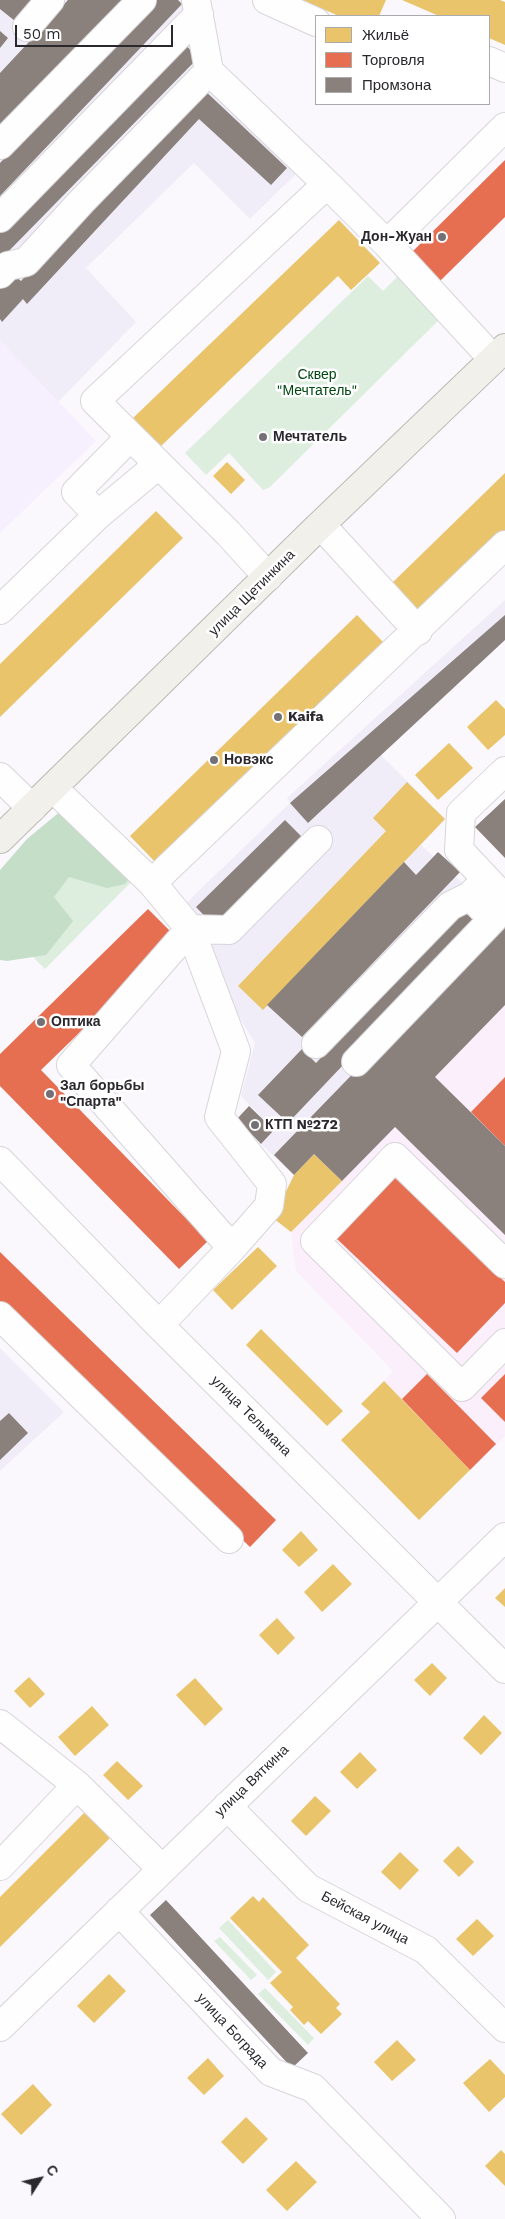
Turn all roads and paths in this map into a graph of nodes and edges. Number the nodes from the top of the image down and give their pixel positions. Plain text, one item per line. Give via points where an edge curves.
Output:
1 (50, 0) edge
2 (142, 0) edge
3 (267, 0) edge
4 (197, 7) edge
5 (315, 22) edge
6 (27, 27) dead end
7 (490, 60) edge
8 (505, 68) edge
9 (209, 71) junction
10 (505, 127) edge
11 (0, 144) edge
12 (327, 184) junction
13 (0, 218) edge
14 (387, 244) junction
15 (0, 274) edge
16 (499, 354) edge
17 (130, 436) junction
18 (158, 465) junction
19 (98, 515) junction
20 (321, 524) junction
21 (505, 545) edge
22 (268, 577) junction
23 (0, 610) edge
24 (418, 631) junction
25 (505, 771) edge
26 (0, 777) edge
27 (53, 788) junction
28 (32, 808) junction
29 (0, 839) edge
30 (318, 840) dead end
31 (152, 883) junction
32 (478, 888) junction
33 (505, 899) edge
34 (190, 929) junction
35 (316, 1044) dead end
36 (356, 1062) dead end
37 (0, 1161) edge
38 (232, 1248) junction
39 (505, 1264) edge
40 (0, 1316) edge
41 (159, 1325) junction
42 (505, 1343) edge
43 (505, 1537) edge
44 (229, 1539) dead end
45 (438, 1601) junction
46 (505, 1669) edge
47 (0, 1724) edge
48 (77, 1785) junction
49 (227, 1806) junction
50 (0, 1866) edge
51 (162, 1869) junction
52 (119, 1911) junction
53 (0, 2027) edge
54 (505, 2028) edge
55 (441, 2219) edge

1 - 6 street
2 - 11 street
3 - 5 street
4 - 9 street
4 - 13 street
7 - 8 street
9 - 12 street
9 - 15 street via 26,262 8,266
10 - 14 street
12 - 14 street
12 - 17 street via 95,401
14 - 16 street
16 - 20 main road, улица Щетинкина
17 - 18 street
17 - 19 street via 76,492
18 - 19 street
18 - 22 street
19 - 23 street
20 - 22 main road, улица Щетинкина
20 - 24 street
21 - 24 street
22 - 27 main road, улица Щетинкина
24 - 31 street
25 - 32 street via 461,813 459,850
26 - 28 street
27 - 28 main road, улица Щетинкина
27 - 31 street
28 - 29 main road, улица Щетинкина
30 - 34 street via 229,930
31 - 34 street
32 - 33 street
32 - 35 street via 450,906
32 - 36 street via 493,919
34 - 38 street via 236,1051 219,1117 272,1184 269,1206
34 - 38 street via 71,1064
37 - 41 street, улица Тельмана
38 - 41 street
39 - 42 street via 395,1157 314,1242 462,1387
40 - 44 street
41 - 45 street, улица Тельмана
43 - 45 street, улица Вяткина
45 - 46 street, улица Тельмана
45 - 49 street, улица Вяткина
47 - 48 street
48 - 50 street
48 - 51 street
49 - 51 street, улица Вяткина
49 - 54 street, Бейская улица via 308,1888 426,1950
51 - 52 street, улица Вяткина
52 - 53 street, улица Вяткина
52 - 55 street, улица Бограда via 271,2072 313,2088

